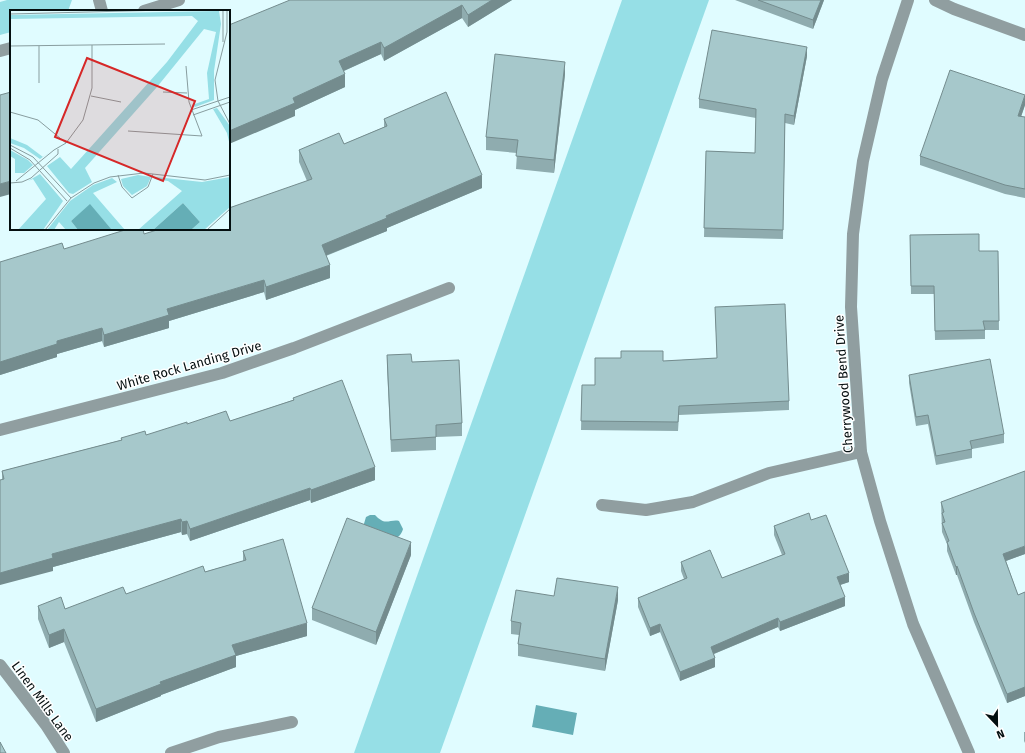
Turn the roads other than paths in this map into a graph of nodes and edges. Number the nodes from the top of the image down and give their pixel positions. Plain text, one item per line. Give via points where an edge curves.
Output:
1 (99, 0) edge
2 (179, 0) edge
3 (908, 0) edge
4 (935, 0) edge
5 (102, 10) edge
6 (147, 10) edge
7 (1025, 35) edge
8 (10, 48) edge
9 (0, 51) edge
10 (449, 288) dead end
11 (0, 430) edge
12 (862, 452) junction
13 (602, 505) dead end
14 (1, 668) edge
15 (292, 722) dead end
16 (64, 753) edge
17 (171, 753) edge
18 (969, 753) edge

1 - 5 street
2 - 6 street
3 - 12 street, Cherrywood Bend Drive via 882,79 863,161 853,234 851,308
4 - 7 street
8 - 9 street
10 - 11 street, White Rock Landing Drive via 294,348 222,372
12 - 13 street via 769,473 692,502 646,510
12 - 18 street, Cherrywood Bend Drive via 880,521 913,624
14 - 16 street, Linen Mills Lane via 46,725
15 - 17 street via 219,737

